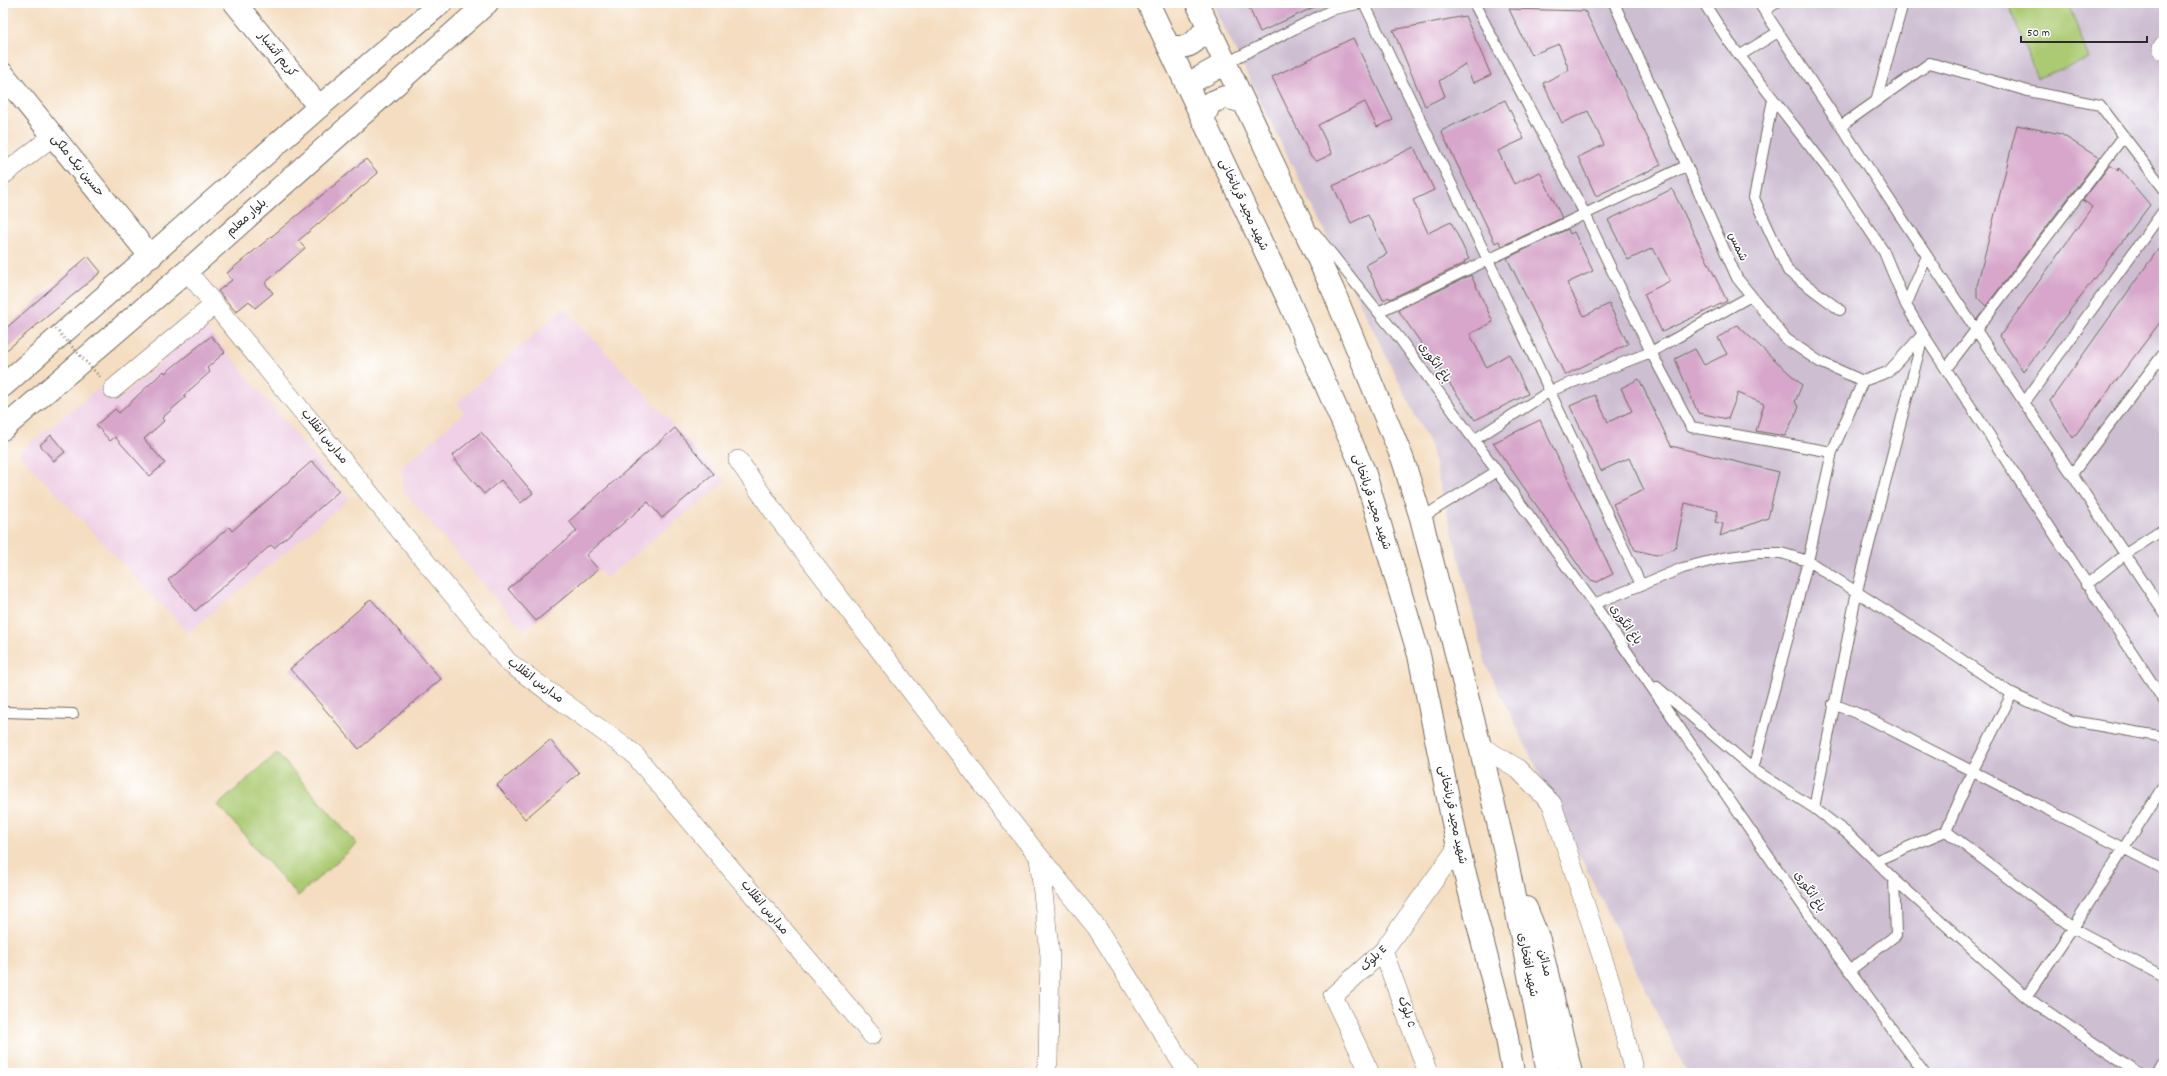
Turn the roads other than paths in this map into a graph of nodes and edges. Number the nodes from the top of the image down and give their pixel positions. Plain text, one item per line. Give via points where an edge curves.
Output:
1 (235, 3) edge
2 (441, 3) edge
3 (487, 3) edge
4 (1148, 3) edge
5 (1197, 3) edge
6 (1363, 3) edge
7 (1474, 3) edge
8 (1614, 3) edge
9 (1704, 3) edge
10 (1776, 3) edge
11 (1903, 3) edge
12 (1761, 7) edge
13 (1208, 26) junction
14 (1778, 32) junction
15 (2164, 45) edge
16 (1168, 46) junction
17 (2164, 51) edge
18 (1739, 56) junction
19 (1226, 63) junction
20 (3, 74) edge
21 (1186, 85) junction
22 (1773, 99) junction
23 (1876, 101) junction
24 (1244, 102) junction
25 (319, 107) junction
26 (1203, 120) junction
27 (1841, 126) junction
28 (53, 136) junction
29 (2124, 136) junction
30 (1686, 166) junction
31 (3, 175) edge
32 (2164, 189) edge
33 (1291, 203) junction
34 (2164, 210) edge
35 (1585, 214) junction
36 (1927, 256) junction
37 (151, 257) junction
38 (1488, 260) junction
39 (187, 271) junction
40 (1751, 296) junction
41 (215, 304) junction
42 (1906, 305) junction
43 (1840, 310) dead end
44 (1378, 312) junction
45 (1976, 331) junction
46 (1923, 334) junction
47 (1652, 352) junction
48 (2164, 353) edge
49 (1946, 369) junction
50 (1863, 381) junction
51 (106, 383) road end
52 (3, 386) edge
53 (1550, 391) junction
54 (2024, 403) junction
55 (3, 429) edge
56 (1474, 440) junction
57 (1832, 452) junction
58 (738, 460) dead end
59 (1497, 471) junction
60 (2072, 474) junction
61 (1421, 518) junction
62 (2164, 529) edge
63 (2124, 555) junction
64 (1808, 561) junction
65 (1641, 585) junction
66 (2086, 585) junction
67 (1857, 591) junction
68 (1594, 604) junction
69 (2164, 613) edge
70 (1646, 676) junction
71 (2012, 694) junction
72 (2164, 701) edge
73 (1833, 704) junction
74 (3, 712) edge
75 (73, 714) dead end
76 (2164, 737) edge
77 (1480, 746) junction
78 (1753, 769) junction
79 (1972, 772) junction
80 (2164, 785) edge
81 (1814, 808) junction
82 (1946, 831) junction
83 (1458, 847) junction
84 (2124, 847) junction
85 (1506, 856) junction
86 (1039, 857) junction
87 (1875, 861) junction
88 (2164, 870) edge
89 (1894, 879) junction
90 (2073, 928) junction
91 (1383, 952) junction
92 (1849, 971) junction
93 (2164, 977) edge
94 (2026, 997) junction
95 (1506, 1032) junction
96 (872, 1035) dead end
97 (2164, 1064) edge
98 (1045, 1073) edge
99 (1188, 1073) edge
100 (1370, 1073) edge
101 (1428, 1073) edge
102 (1508, 1073) edge
103 (1513, 1073) edge
104 (1548, 1073) edge
105 (1571, 1073) edge
106 (1634, 1073) edge
107 (1924, 1073) edge
108 (2138, 1073) edge
109 (2159, 1073) edge

1 - 25 main road, کریم آتشبار
2 - 25 main road
3 - 39 main road, بلوار معلم
4 - 16 main road, شهید مجید قربانخانی
5 - 13 main road
6 - 19 lane via 1334,9
6 - 38 lane
7 - 35 lane
8 - 30 lane, شمس
9 - 18 lane
10 - 12 lane
11 - 23 lane
12 - 14 lane
13 - 16 main road via 1196,41 1182,49
13 - 19 main road
14 - 18 lane
14 - 27 lane
15 - 17 street
16 - 21 main road, شهید مجید قربانخانی
18 - 22 lane
19 - 21 main road
19 - 24 main road
20 - 28 main road, حسین نیک ملکی
21 - 26 main road, شهید مجید قربانخانی
22 - 42 lane via 1836,180 1884,252
22 - 43 lane via 1754,198 1788,271
23 - 27 lane
23 - 29 lane via 1930,63 2028,91 2100,105
24 - 26 main road via 1225,97 1210,103
24 - 33 main road
25 - 37 main road
26 - 83 main road, شهید مجید قربانخانی via 1287,297 1364,471 1419,655
27 - 36 lane
28 - 31 street
28 - 37 main road, حسین نیک ملکی
29 - 32 lane
29 - 45 lane
30 - 35 lane
30 - 40 lane, شمس via 1737,278
33 - 44 lane, باغ انگوری
33 - 61 main road via 1333,290 1379,401 1403,460
34 - 54 lane
35 - 38 lane
35 - 47 lane
36 - 42 lane
36 - 45 lane
37 - 52 main road
38 - 44 lane
38 - 53 lane
39 - 41 street, مدارس انقلاب
39 - 55 main road, بلوار معلم
40 - 47 lane
40 - 50 lane, شمس via 1786,339 1820,362
41 - 51 street
41 - 96 street, مدارس انقلاب via 508,662 633,753
42 - 46 lane
44 - 56 lane, باغ انگوری
45 - 49 lane
45 - 54 lane
46 - 49 lane
46 - 50 lane via 1888,372
46 - 67 lane
47 - 53 lane
47 - 57 lane via 1691,427
48 - 60 lane
49 - 66 lane
50 - 57 lane
53 - 56 lane
53 - 65 lane
54 - 60 lane
56 - 59 lane, باغ انگوری
57 - 64 lane
58 - 86 street via 776,515
59 - 61 lane
59 - 68 lane, باغ انگوری
60 - 63 lane
61 - 77 main road
62 - 63 lane
63 - 66 lane
63 - 69 lane
64 - 65 lane via 1781,553 1722,558 1683,568
64 - 67 lane
64 - 78 lane
65 - 68 lane
66 - 72 lane
67 - 71 lane
67 - 73 lane
68 - 70 lane, باغ انگوری
70 - 78 lane
70 - 92 lane, باغ انگوری
71 - 76 lane via 2072,721
71 - 79 lane
73 - 79 lane via 1864,716
73 - 81 lane
74 - 75 lane
77 - 85 main road
77 - 106 street via 1517,768 1552,804 1615,996
78 - 81 lane
79 - 82 lane
79 - 84 lane
80 - 84 lane
81 - 87 lane via 1848,834
82 - 87 lane
82 - 90 lane
83 - 91 street, بلوک E
83 - 95 main road, شهید مجید قربانخانی
84 - 88 lane
84 - 90 lane
85 - 104 main road, شهید افتخاری
85 - 105 main road, مدائن via 1539,940
86 - 98 street via 1050,956 1048,1062
86 - 99 street via 1097,928
87 - 89 lane
89 - 92 lane via 1896,935
89 - 94 lane
90 - 93 lane
90 - 94 lane
91 - 100 street, بلوک E via 1333,996
91 - 101 street, بلوک C
92 - 107 lane, باغ انگوری
94 - 108 lane
95 - 102 main road
95 - 103 main road
97 - 109 lane

